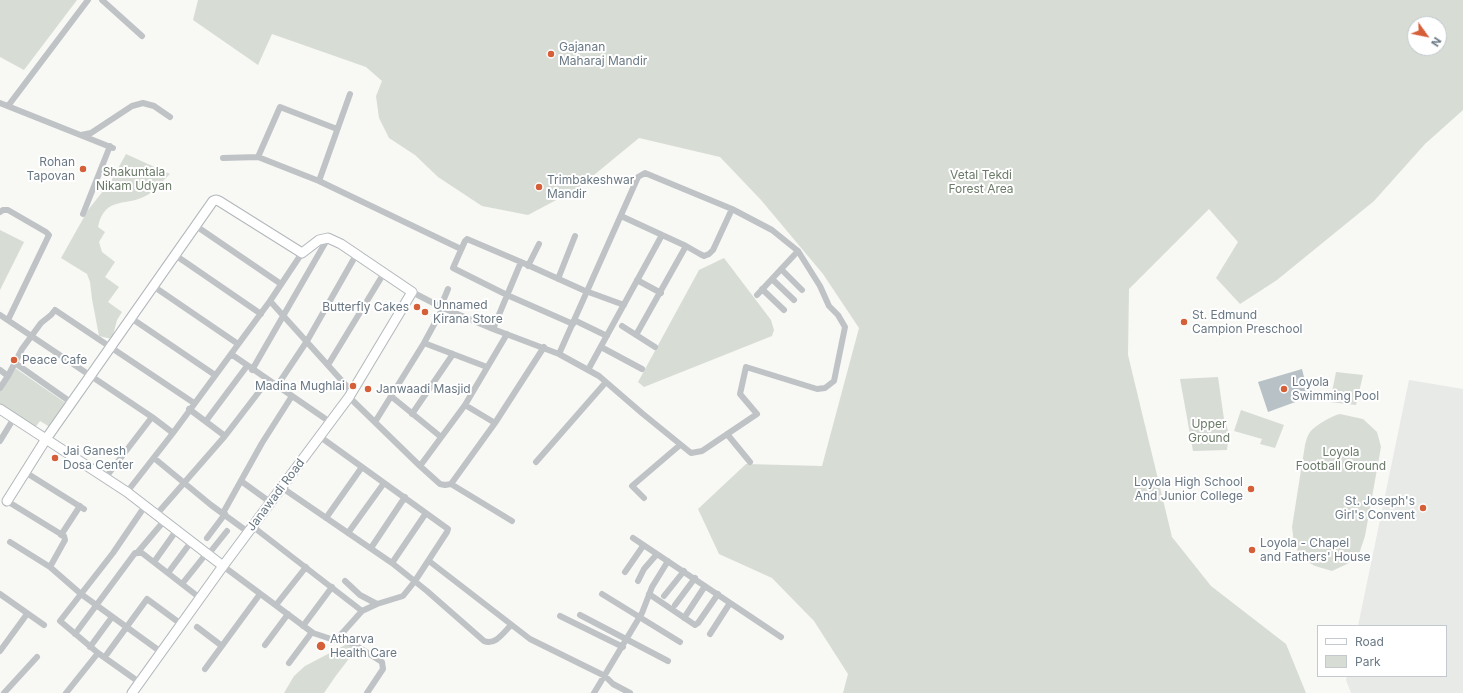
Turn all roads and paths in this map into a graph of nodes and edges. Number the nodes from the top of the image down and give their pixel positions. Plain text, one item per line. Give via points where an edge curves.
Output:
1 (93, 0) edge
2 (102, 0) edge
3 (87, 2) edge
4 (142, 36) dead end
5 (350, 94) dead end
6 (0, 103) edge
7 (8, 106) junction
8 (170, 118) dead end
9 (337, 129) junction
10 (81, 135) junction
11 (258, 157) junction
12 (223, 158) dead end
13 (318, 181) junction
14 (732, 209) junction
15 (0, 212) edge
16 (83, 214) dead end
17 (621, 216) junction
18 (196, 226) junction
19 (662, 235) junction
20 (575, 236) dead end
21 (328, 238) junction
22 (539, 244) dead end
23 (686, 246) junction
24 (461, 249) junction
25 (798, 251) junction
26 (302, 253) junction
27 (356, 254) junction
28 (175, 255) junction
29 (521, 262) junction
30 (528, 266) junction
31 (781, 269) junction
32 (384, 273) junction
33 (558, 279) junction
34 (772, 279) junction
35 (637, 280) junction
36 (281, 284) junction
37 (153, 286) junction
38 (448, 289) dead end
39 (762, 289) junction
40 (802, 290) dead end
41 (588, 291) junction
42 (412, 292) junction
43 (661, 293) junction
44 (507, 295) junction
45 (757, 295) dead end
46 (794, 300) dead end
47 (270, 301) junction
48 (624, 305) junction
49 (442, 307) junction
50 (784, 310) dead end
51 (261, 314) junction
52 (0, 315) edge
53 (283, 316) junction
54 (131, 318) junction
55 (8, 320) junction
56 (573, 322) junction
57 (622, 326) dead end
58 (493, 329) junction
59 (507, 334) junction
60 (636, 335) junction
61 (32, 336) junction
62 (607, 336) junction
63 (307, 341) junction
64 (424, 343) junction
65 (238, 344) junction
66 (111, 347) junction
67 (544, 347) junction
68 (601, 347) junction
69 (655, 347) dead end
70 (231, 354) junction
71 (453, 354) junction
72 (559, 354) junction
73 (15, 363) junction
74 (328, 365) junction
75 (487, 367) junction
76 (250, 368) junction
77 (642, 369) dead end
78 (0, 370) edge
79 (588, 370) junction
80 (215, 375) junction
81 (8, 376) junction
82 (91, 376) junction
83 (268, 380) junction
84 (606, 382) junction
85 (277, 386) junction
86 (0, 388) edge
87 (351, 394) junction
88 (292, 396) junction
89 (392, 397) junction
90 (72, 403) junction
91 (194, 403) junction
92 (465, 405) junction
93 (0, 409) edge
94 (190, 409) junction
95 (412, 414) junction
96 (152, 417) junction
97 (14, 418) junction
98 (206, 421) junction
99 (330, 422) junction
100 (375, 422) junction
101 (495, 423) junction
102 (173, 433) junction
103 (727, 434) junction
104 (225, 436) junction
105 (319, 436) junction
106 (441, 437) junction
107 (46, 439) junction
108 (0, 440) edge
109 (680, 445) junction
110 (154, 458) junction
111 (536, 462) dead end
112 (750, 462) dead end
113 (420, 466) junction
114 (362, 467) junction
115 (25, 472) junction
116 (106, 477) junction
117 (241, 481) junction
118 (184, 483) junction
119 (384, 483) junction
120 (451, 484) junction
121 (281, 488) junction
122 (127, 492) junction
123 (405, 497) junction
124 (644, 498) dead end
125 (7, 501) joint
126 (270, 502) junction
127 (145, 506) junction
128 (426, 513) junction
129 (224, 514) junction
130 (156, 515) junction
131 (326, 518) junction
132 (164, 521) junction
133 (512, 521) dead end
134 (250, 529) junction
135 (176, 531) junction
136 (228, 531) dead end
137 (348, 533) junction
138 (61, 534) junction
139 (206, 538) dead end
140 (633, 538) dead end
141 (10, 542) dead end
142 (191, 542) junction
143 (643, 546) junction
144 (370, 548) junction
145 (137, 553) junction
146 (206, 554) junction
147 (657, 554) junction
148 (429, 561) junction
149 (668, 561) junction
150 (154, 562) junction
151 (392, 563) junction
152 (223, 566) junction
153 (50, 567) junction
154 (306, 567) junction
155 (684, 571) junction
156 (625, 572) dead end
157 (168, 573) junction
158 (694, 578) junction
159 (345, 581) dead end
160 (415, 581) junction
161 (638, 581) dead end
162 (182, 584) junction
163 (705, 586) junction
164 (332, 587) junction
165 (0, 594) edge
166 (81, 594) junction
167 (260, 594) junction
168 (602, 594) dead end
169 (649, 594) junction
170 (718, 594) junction
171 (664, 596) dead end
172 (200, 598) junction
173 (730, 602) junction
174 (377, 604) junction
175 (276, 605) junction
176 (675, 605) dead end
177 (97, 606) junction
178 (362, 610) junction
179 (27, 614) junction
180 (288, 614) junction
181 (580, 615) dead end
182 (560, 616) dead end
183 (112, 617) junction
184 (640, 617) junction
185 (684, 618) junction
186 (181, 624) junction
187 (44, 625) dead end
188 (512, 625) junction
189 (304, 626) junction
190 (127, 627) junction
191 (197, 628) dead end
192 (312, 632) junction
193 (75, 634) junction
194 (710, 634) dead end
195 (781, 637) dead end
196 (627, 639) junction
197 (336, 640) junction
198 (680, 642) dead end
199 (265, 645) dead end
200 (222, 646) junction
201 (90, 647) junction
202 (623, 647) junction
203 (0, 651) edge
204 (161, 652) junction
205 (98, 653) junction
206 (107, 654) dead end
207 (37, 657) dead end
208 (668, 661) dead end
209 (288, 663) dead end
210 (205, 669) dead end
211 (605, 676) junction
212 (139, 682) junction
213 (4, 693) edge
214 (66, 693) edge
215 (132, 693) edge
216 (368, 693) edge
217 (594, 693) edge
218 (630, 693) edge

1 - 3 street
2 - 4 street
3 - 7 street
5 - 9 street
6 - 7 street
7 - 10 street
8 - 10 street via 154,106 143,103 132,106 91,133
9 - 11 street via 280,107
9 - 13 street
10 - 16 street via 112,147
11 - 12 street
11 - 13 street
13 - 24 street
14 - 17 street via 642,173
14 - 23 street via 709,254 704,256
14 - 25 street via 772,230
15 - 55 street via 8,210 49,235
17 - 19 street
17 - 41 street
18 - 26 street via 216,200
18 - 28 street
18 - 36 street
19 - 23 street
19 - 35 street
20 - 33 street
21 - 26 street via 319,240
21 - 27 street
21 - 53 street
22 - 30 street
23 - 43 street
24 - 29 street via 467,239
24 - 44 street via 453,268
25 - 31 street
25 - 103 street via 829,306 845,328 834,381 825,388 817,389 746,368 740,394 757,414
26 - 36 street
27 - 32 street
27 - 63 street
28 - 37 street
28 - 51 street
29 - 30 street
29 - 44 street
30 - 33 street
31 - 34 street
31 - 40 street
32 - 42 street
32 - 74 street
33 - 41 street
34 - 39 street
34 - 46 street
35 - 43 street
35 - 48 street
36 - 47 street
37 - 54 street
37 - 65 street
38 - 49 street
39 - 45 street
39 - 50 street
41 - 48 street
41 - 56 street
42 - 49 street
42 - 87 street, Janawadi Road
43 - 60 street
44 - 56 street
44 - 58 street
47 - 51 street
47 - 53 street
48 - 62 street
49 - 58 street
49 - 64 street
51 - 65 street
52 - 55 street
53 - 63 street
53 - 76 street
54 - 66 street
54 - 80 street
55 - 61 street
56 - 62 street
56 - 72 street
57 - 60 street
58 - 59 street
59 - 67 street
59 - 75 street
60 - 69 street
61 - 66 street via 55,310
61 - 73 street
61 - 82 street
62 - 68 street
63 - 74 street
63 - 85 street
64 - 71 street
64 - 89 street
65 - 70 street
66 - 82 street
66 - 91 street
67 - 72 street
67 - 101 street
68 - 77 street
68 - 79 street
70 - 76 street
70 - 80 street
71 - 75 street
71 - 95 street
72 - 79 street
73 - 81 street
73 - 90 street
74 - 87 street
75 - 92 street
76 - 83 street
76 - 98 street
78 - 81 street
79 - 84 street
80 - 91 street
81 - 86 street
82 - 90 street
82 - 96 street
83 - 85 street
83 - 104 street
84 - 109 street
84 - 111 street
85 - 88 street
87 - 99 street, Janawadi Road
87 - 100 street
88 - 99 street
88 - 117 street
89 - 95 street
89 - 100 street
90 - 107 street
91 - 94 street
92 - 101 street
92 - 106 street
93 - 97 street
94 - 98 street
94 - 102 street
95 - 106 street
96 - 102 street
96 - 116 street
97 - 107 street
97 - 108 street
98 - 104 street
99 - 105 street, Janawadi Road
100 - 113 street
101 - 120 street
102 - 110 street
103 - 109 street via 699,452 691,453
103 - 112 street
104 - 118 street
105 - 114 street
105 - 121 street, Janawadi Road
106 - 113 street
107 - 115 street
107 - 116 street
109 - 124 street via 632,486
110 - 118 street
110 - 122 street
113 - 120 street via 442,485
114 - 119 street
114 - 131 street
115 - 125 street
115 - 138 street via 82,508
116 - 122 street
117 - 126 street
117 - 129 street
118 - 129 street
118 - 130 street
119 - 123 street
119 - 137 street
120 - 133 street
121 - 126 street, Janawadi Road
121 - 131 street
122 - 127 street
123 - 128 street
123 - 144 street
125 - 138 street
126 - 134 street, Janawadi Road
127 - 130 street
127 - 166 street
128 - 148 street via 448,531
128 - 151 street
129 - 134 street
129 - 139 street
130 - 132 street
131 - 137 street
132 - 135 street
132 - 145 street
134 - 152 street, Janawadi Road
134 - 154 street
135 - 142 street
135 - 150 street
136 - 146 street
137 - 144 street
138 - 153 street via 65,540
140 - 143 street
141 - 153 street
142 - 146 street
142 - 157 street
143 - 147 street
143 - 156 street
144 - 151 street
145 - 150 street via 142,553
145 - 177 street
146 - 152 street
146 - 162 street
147 - 149 street
147 - 161 street
148 - 160 street
148 - 188 street
149 - 155 street
149 - 169 street
150 - 157 street
151 - 160 street
152 - 167 street
152 - 172 street, Janawadi Road
153 - 166 street
154 - 164 street
154 - 175 street
155 - 158 street
155 - 171 street
157 - 162 street
158 - 163 street
158 - 176 street
159 - 174 street via 360,595
160 - 174 street via 403,596
160 - 188 street via 486,642 494,641
162 - 172 street
163 - 170 street
163 - 185 street
164 - 178 street
164 - 189 street
165 - 179 street
166 - 177 street
166 - 193 street via 60,621
167 - 175 street
167 - 200 street
168 - 184 street
169 - 184 street
169 - 185 street
170 - 173 street
170 - 185 street via 698,624
172 - 186 street, Janawadi Road
173 - 194 street
173 - 195 street
174 - 178 street
175 - 180 street
177 - 183 street
177 - 193 street
178 - 197 street
179 - 187 street
179 - 203 street
180 - 189 street
180 - 199 street
181 - 196 street
182 - 202 street
183 - 190 street
183 - 201 street
184 - 196 street
184 - 198 street
186 - 190 street via 147,599
186 - 204 street, Janawadi Road
188 - 211 street via 530,639
189 - 192 street
190 - 204 street
190 - 206 street
191 - 200 street
192 - 197 street
192 - 209 street
193 - 201 street
196 - 202 street
196 - 208 street
197 - 216 street via 352,643 382,662 383,669
200 - 210 street
201 - 205 street
202 - 211 street
204 - 212 street, Janawadi Road
205 - 212 street
205 - 214 street
207 - 213 street
211 - 217 street
211 - 218 street via 613,684
212 - 215 street, Janawadi Road

